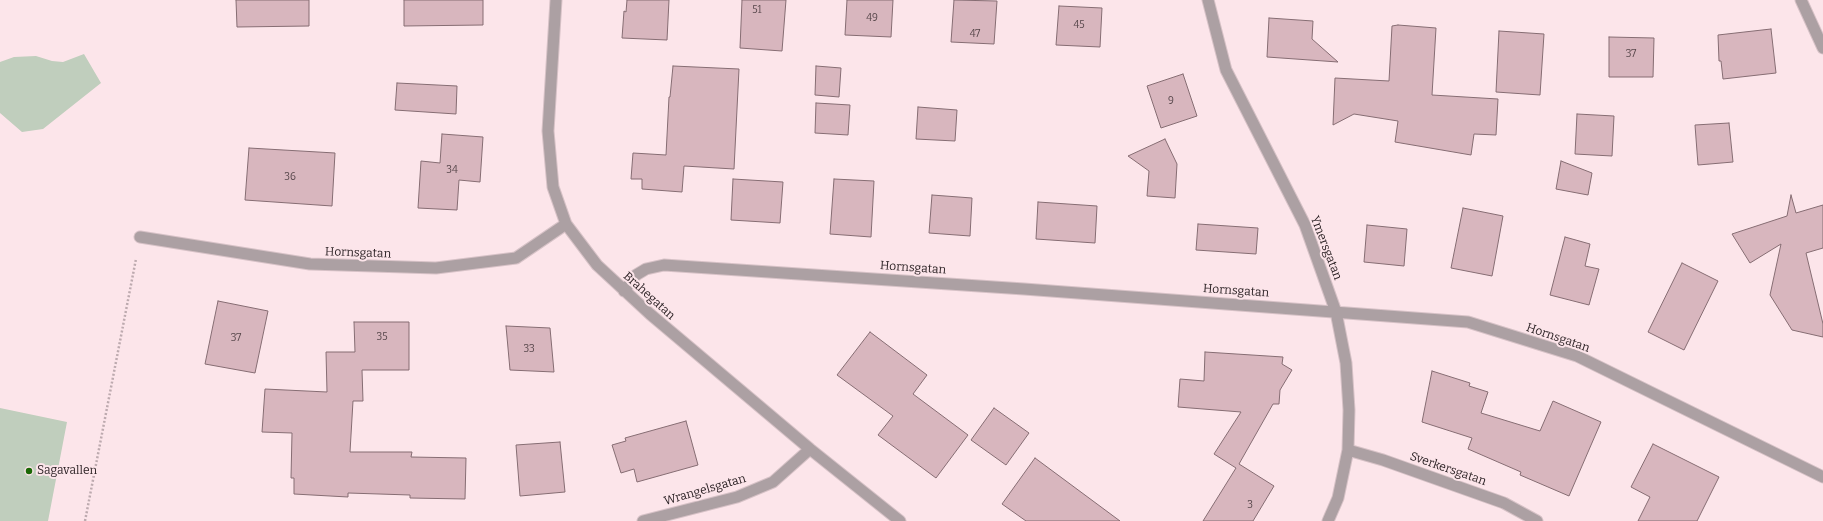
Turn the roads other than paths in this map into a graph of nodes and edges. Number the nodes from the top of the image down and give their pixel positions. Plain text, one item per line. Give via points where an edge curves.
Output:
1 (556, 0) edge
2 (1208, 0) edge
3 (1801, 0) edge
4 (1823, 48) edge
5 (566, 224) junction
6 (140, 238) road end
7 (624, 291) junction
8 (1336, 312) junction
9 (810, 449) junction
10 (1348, 450) junction
11 (1823, 477) edge
12 (643, 521) edge
13 (900, 521) edge
14 (1328, 521) edge
15 (1537, 521) edge

1 - 5 street, Brahegatan via 548,131 553,187
2 - 8 street, Ymersgatan via 1226,70 1305,225
3 - 4 street
5 - 6 street, Hornsgatan via 516,258 436,268 310,264
5 - 7 street, Brahegatan via 596,265
7 - 8 street, Hornsgatan via 636,275 646,269 664,265
7 - 9 street, Brahegatan
8 - 10 street, Ymersgatan via 1346,363 1350,410
8 - 11 street, Hornsgatan via 1468,322 1577,356
9 - 12 street, Wrangelsgatan via 773,482 737,497
9 - 13 street, Brahegatan
10 - 14 street, Ymersgatan via 1338,498
10 - 15 street, Sverkersgatan via 1504,503

